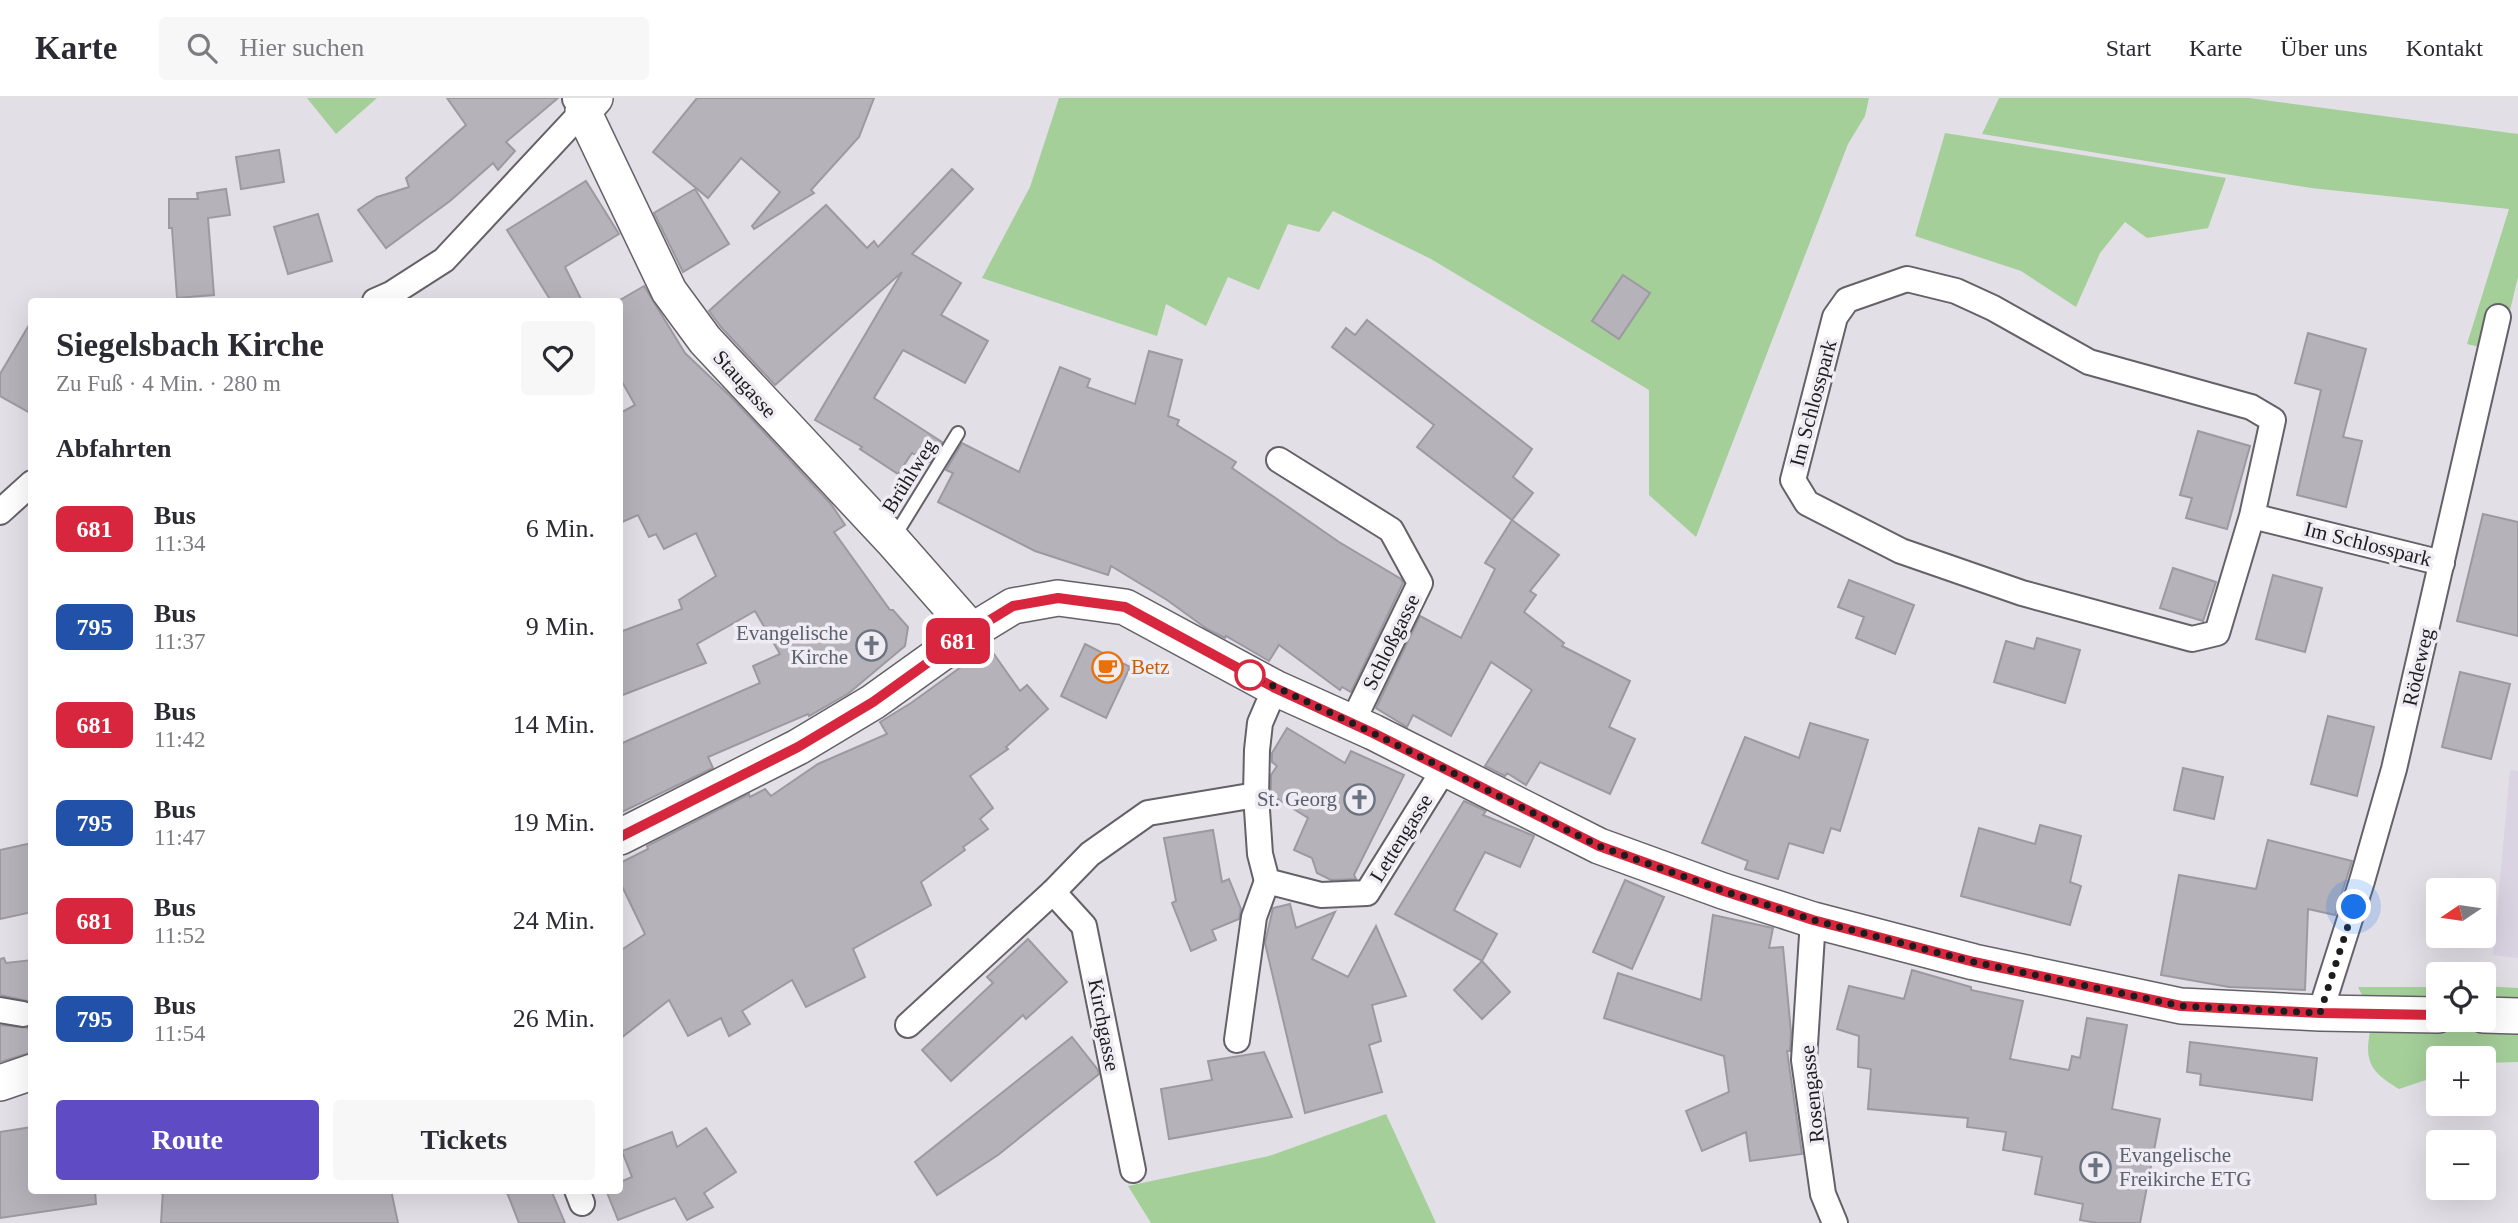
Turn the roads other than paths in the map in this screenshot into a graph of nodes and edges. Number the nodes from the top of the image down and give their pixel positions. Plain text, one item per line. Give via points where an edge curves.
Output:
1 (584, 102) edge
2 (383, 298) edge
3 (2498, 317) dead end
4 (958, 433) dead end
5 (1279, 460) dead end
6 (28, 487) edge
7 (0, 512) edge
8 (2252, 516) junction
9 (892, 540) junction
10 (2442, 563) junction
11 (972, 631) junction
12 (1275, 688) junction
13 (1352, 723) junction
14 (1446, 768) junction
15 (1256, 794) junction
16 (623, 835) edge
17 (1267, 881) junction
18 (1054, 892) junction
19 (1813, 920) junction
20 (2320, 1013) junction
21 (2426, 1014) edge
22 (2496, 1015) edge
23 (2518, 1016) edge
24 (908, 1025) dead end
25 (1237, 1040) dead end
26 (28, 1073) edge
27 (0, 1083) edge
28 (1133, 1170) dead end
29 (1835, 1223) edge

1 - 2 street via 444,260
1 - 9 main road, Staugasse via 668,291 705,340
3 - 10 street, Rödeweg
4 - 9 lane, Brühlweg
5 - 13 street, Schloßgasse via 1391,530 1419,583
6 - 7 street
8 - 8 street, Im Schlosspark via 2273,420 2251,407 2089,362 1956,291 1907,279 1847,300 1835,317 1793,480 1807,503 1902,551 2022,593 2192,639 2217,633
8 - 10 street, Im Schlosspark
9 - 11 main road, Staugasse
10 - 20 street, Rödeweg via 2394,769
11 - 12 main road via 1013,606 1058,598 1125,607
11 - 16 main road via 873,702 798,747
12 - 13 main road
12 - 15 street via 1259,723
13 - 14 main road
14 - 17 street, Lettengasse via 1367,893 1321,895
14 - 19 main road via 1599,846
15 - 17 street via 1260,854
15 - 18 street via 1148,813 1090,854
17 - 25 street via 1254,917
18 - 24 street
18 - 28 street, Kirchgasse via 1084,926
19 - 20 main road via 1974,962 2181,1006
19 - 29 street, Rosengasse via 1804,1059 1823,1194
20 - 21 main road
22 - 23 main road
26 - 27 main road

